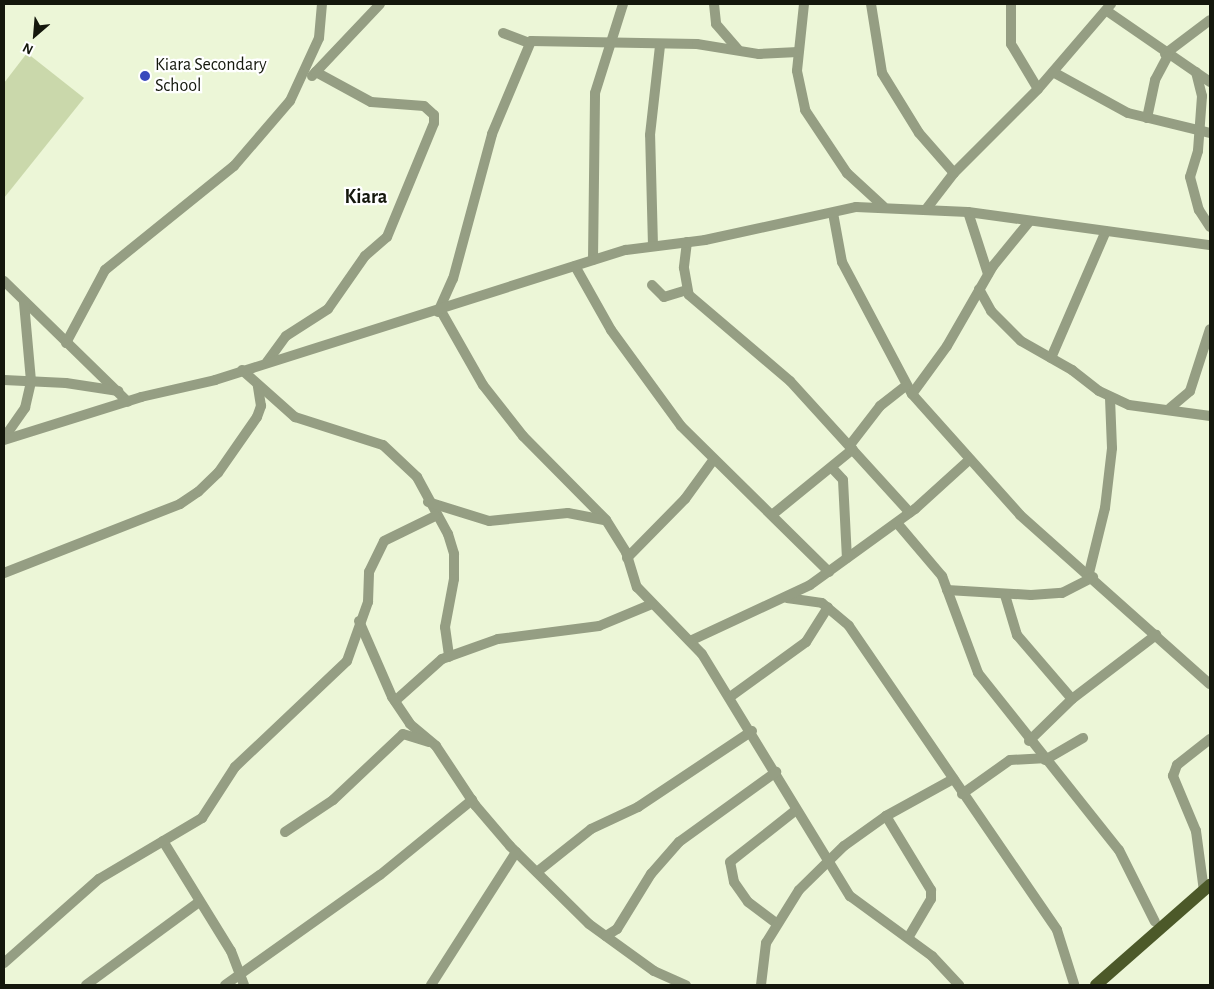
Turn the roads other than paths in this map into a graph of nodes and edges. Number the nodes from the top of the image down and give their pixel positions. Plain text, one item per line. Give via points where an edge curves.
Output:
1 (322, 4) edge
2 (380, 4) edge
3 (623, 4) edge
4 (714, 4) edge
5 (804, 4) edge
6 (871, 4) edge
7 (1011, 4) edge
8 (1109, 7) edge
9 (1210, 20) edge
10 (503, 33) dead end
11 (529, 43) junction
12 (611, 44) junction
13 (660, 46) junction
14 (740, 51) junction
15 (798, 52) junction
16 (1167, 55) junction
17 (316, 72) junction
18 (1053, 72) junction
19 (1196, 72) junction
20 (1210, 82) edge
21 (1038, 89) junction
22 (296, 91) junction
23 (1147, 118) junction
24 (1199, 131) junction
25 (1210, 133) edge
26 (954, 173) junction
27 (883, 206) junction
28 (927, 208) junction
29 (833, 212) junction
30 (968, 212) junction
31 (1029, 222) junction
32 (1210, 227) edge
33 (1106, 231) junction
34 (687, 242) junction
35 (653, 246) junction
36 (1210, 246) edge
37 (593, 260) junction
38 (575, 266) junction
39 (988, 274) junction
40 (4, 281) edge
41 (652, 284) dead end
42 (979, 289) junction
43 (687, 290) junction
44 (24, 302) junction
45 (440, 311) junction
46 (1210, 329) edge
47 (66, 343) junction
48 (1051, 358) junction
49 (267, 362) junction
50 (242, 370) junction
51 (4, 380) edge
52 (31, 381) junction
53 (258, 386) junction
54 (909, 390) junction
55 (119, 391) junction
56 (1110, 398) junction
57 (128, 402) junction
58 (1170, 408) junction
59 (1210, 416) edge
60 (4, 439) edge
61 (852, 447) junction
62 (714, 459) junction
63 (968, 461) junction
64 (832, 468) junction
65 (428, 502) junction
66 (910, 513) junction
67 (772, 515) junction
68 (435, 516) junction
69 (606, 520) junction
70 (896, 523) junction
71 (627, 558) junction
72 (847, 558) junction
73 (829, 572) junction
74 (4, 573) edge
75 (1091, 575) junction
76 (947, 590) junction
77 (1005, 595) junction
78 (787, 598) junction
79 (652, 604) junction
80 (828, 607) junction
81 (359, 621) junction
82 (1156, 635) junction
83 (690, 641) junction
84 (449, 657) junction
85 (1210, 684) edge
86 (730, 696) junction
87 (1072, 699) junction
88 (395, 701) junction
89 (752, 731) junction
90 (1082, 738) dead end
91 (1028, 740) junction
92 (1210, 740) edge
93 (436, 746) junction
94 (1044, 759) junction
95 (1010, 760) junction
96 (776, 772) junction
97 (953, 779) junction
98 (962, 794) junction
99 (472, 800) junction
100 (796, 810) junction
101 (886, 816) junction
102 (285, 832) dead end
103 (163, 841) junction
104 (516, 852) junction
105 (828, 863) junction
106 (537, 872) junction
107 (1207, 888) edge
108 (199, 902) junction
109 (1155, 922) dead end
110 (776, 923) junction
111 (606, 936) junction
112 (908, 938) junction
113 (4, 963) edge
114 (240, 972) junction
115 (1074, 984) edge
116 (86, 985) edge
117 (225, 985) edge
118 (244, 985) edge
119 (431, 985) edge
120 (686, 985) edge
121 (760, 985) edge
122 (959, 985) edge
123 (1096, 985) edge

1 - 22 street via 319,38
2 - 17 street
3 - 12 street
4 - 14 street via 716,24
5 - 15 street
6 - 26 street via 882,73 919,133
7 - 21 street via 1011,44
8 - 16 street
8 - 18 street
9 - 16 street
10 - 11 street
11 - 12 street via 544,38 575,45
11 - 45 street via 522,70 492,134 453,279
12 - 13 street
12 - 37 street via 595,93
13 - 14 street via 705,44
13 - 35 street via 650,135
14 - 15 street
15 - 27 street via 799,86 805,110 847,173
16 - 19 street
16 - 23 street via 1155,80
17 - 22 street
17 - 49 street via 372,102 424,106 434,115 434,123 386,237 365,256 328,309 286,336
18 - 21 street
18 - 23 street via 1114,108
19 - 20 street
19 - 24 street via 1202,86
21 - 26 street
22 - 47 street via 234,166 105,270
23 - 24 street
24 - 25 street
24 - 32 street via 1190,177 1199,210
26 - 28 street
27 - 28 street
27 - 29 street
28 - 30 street
29 - 34 street
29 - 54 street via 842,262
30 - 31 street
30 - 39 street
31 - 33 street
31 - 39 street
33 - 36 street
33 - 48 street
34 - 35 street
34 - 43 street
35 - 37 street
37 - 38 street
38 - 45 street
38 - 62 street via 634,363 681,426
39 - 42 street
40 - 44 street
41 - 43 street via 664,296
42 - 48 street via 1005,327
42 - 54 street via 947,346
43 - 61 street via 696,303 790,381
44 - 47 street
44 - 52 street
45 - 49 street
45 - 69 street via 483,385 523,436
46 - 58 street via 1190,391
47 - 55 street
48 - 56 street
49 - 50 street
50 - 53 street
50 - 57 street
51 - 52 street
52 - 55 street
52 - 60 street via 25,408
53 - 65 street via 295,416 354,433 392,450 417,477
53 - 74 street via 261,406 257,417 218,472 198,492 180,504
54 - 61 street via 880,406
54 - 63 street
55 - 57 street
56 - 58 street via 1129,405
56 - 75 street via 1112,448 1105,508
57 - 60 street
58 - 59 street
61 - 64 street
61 - 66 street
62 - 67 street
62 - 71 street via 685,499
63 - 66 street
63 - 75 street via 1032,526
64 - 67 street
64 - 72 street via 843,480
65 - 68 street
65 - 69 street via 489,521 568,513
66 - 70 street
67 - 73 street
68 - 81 street via 384,541 370,572 368,602
68 - 84 street via 446,529 454,554 445,627
69 - 71 street
70 - 72 street
70 - 76 street via 932,562
71 - 79 street via 637,587
72 - 73 street
73 - 78 street
75 - 77 street via 1062,593
75 - 82 street
76 - 77 street
76 - 91 street via 978,673
77 - 87 street via 1017,635
78 - 80 street via 811,599
78 - 83 street
79 - 83 street
79 - 84 street via 590,628 498,639
80 - 86 street via 806,642
80 - 97 street via 849,626
81 - 88 street
81 - 103 street via 353,634 355,646 347,661 235,767 202,818
82 - 85 street
82 - 87 street
83 - 86 street
84 - 88 street via 436,662
86 - 89 street
87 - 91 street
88 - 93 street via 410,724
89 - 96 street
89 - 106 street via 638,807 591,829
90 - 94 street
91 - 94 street
91 - 95 street
92 - 107 street via 1177,765 1173,776 1196,831
93 - 99 street
93 - 102 street via 408,731 333,800
94 - 95 street
94 - 109 street via 1118,850
95 - 98 street
96 - 100 street
96 - 111 street via 679,842 651,874 622,922
97 - 98 street
97 - 101 street
98 - 115 street via 1057,930
99 - 104 street
99 - 114 street via 380,875
100 - 105 street
100 - 110 street via 730,862 734,882 748,902
101 - 105 street
101 - 112 street via 931,890 931,899
103 - 108 street
103 - 113 street via 99,880
104 - 106 street
104 - 119 street
105 - 110 street via 799,890
105 - 112 street via 850,896
106 - 111 street
107 - 123 main road
108 - 114 street
108 - 116 street
110 - 121 street via 762,954
111 - 120 street via 654,971
112 - 122 street
114 - 117 street
114 - 118 street

